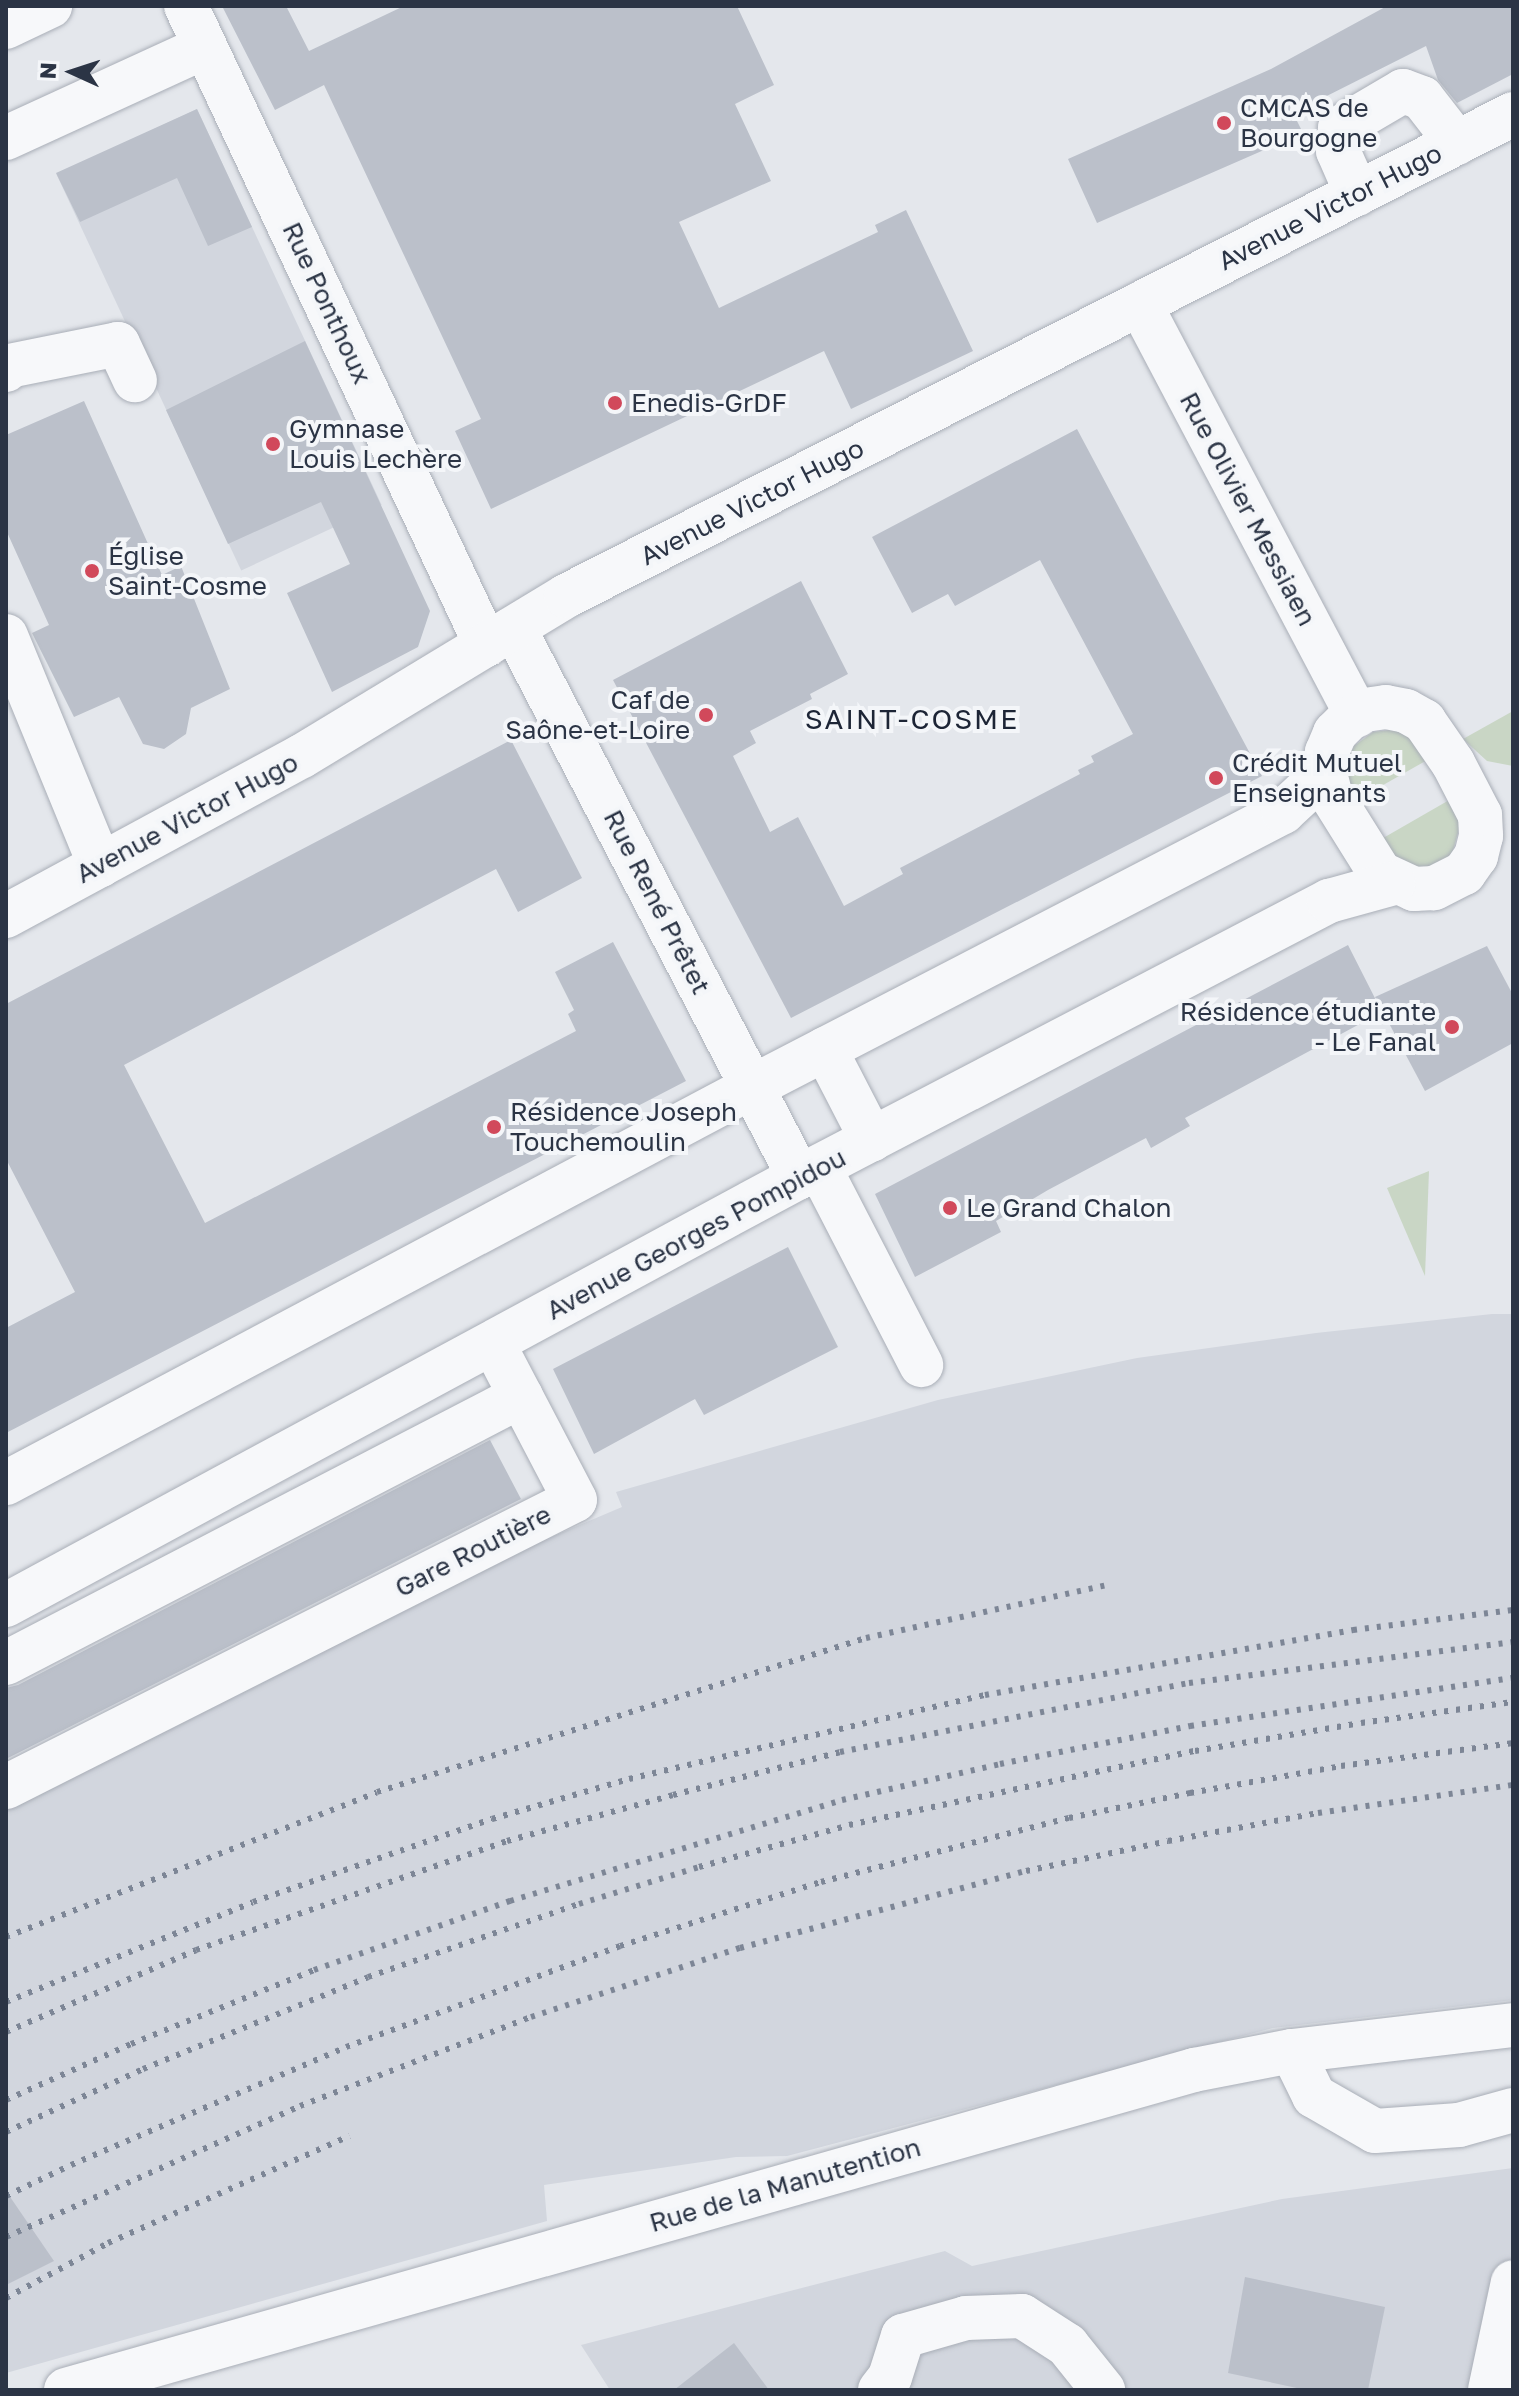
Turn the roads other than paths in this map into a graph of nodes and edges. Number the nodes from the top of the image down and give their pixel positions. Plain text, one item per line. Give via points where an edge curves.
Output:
1 (50, 6) edge
2 (186, 6) edge
3 (6, 27) edge
4 (205, 47) junction
5 (1513, 114) edge
6 (6, 138) edge
7 (1457, 143) junction
8 (1357, 194) junction
9 (1140, 304) junction
10 (7, 365) edge
11 (135, 380) dead end
12 (6, 636) edge
13 (500, 636) junction
14 (1357, 715) junction
15 (1325, 773) junction
16 (1494, 852) edge
17 (100, 865) junction
18 (1394, 883) junction
19 (6, 916) edge
20 (825, 1049) junction
21 (752, 1087) junction
22 (872, 1140) junction
23 (809, 1172) junction
24 (493, 1343) junction
25 (921, 1365) dead end
26 (521, 1396) junction
27 (6, 1483) edge
28 (6, 1605) edge
29 (6, 1663) edge
30 (6, 1787) edge
31 (1513, 2025) edge
32 (1292, 2051) junction
33 (1513, 2110) edge
34 (1513, 2282) edge
35 (66, 2390) edge
36 (880, 2390) edge
37 (1103, 2390) edge
38 (1490, 2390) edge

1 - 3 street
2 - 4 street, Rue Ponthoux
4 - 6 street
4 - 13 street, Rue Ponthoux
5 - 7 street, Avenue Victor Hugo
7 - 8 street, Avenue Victor Hugo
7 - 8 street via 1422,98 1403,91 1340,128 1338,151
8 - 9 street, Avenue Victor Hugo
9 - 13 street, Avenue Victor Hugo via 566,596
9 - 14 street, Rue Olivier Messiaen
10 - 11 street via 118,344
12 - 17 street
13 - 17 street, Avenue Victor Hugo via 302,756
13 - 21 street, Rue René Prêtet
14 - 15 street via 1335,733
14 - 16 street via 1386,707 1424,721 1453,763 1480,815 1481,836
15 - 18 street via 1330,793 1380,873
15 - 20 street via 1283,812
16 - 18 street via 1434,888
17 - 19 street, Avenue Victor Hugo
18 - 22 street, Avenue Georges Pompidou via 1329,901
20 - 21 street
20 - 22 street
21 - 23 street, Rue René Prêtet
21 - 27 street
22 - 23 street, Avenue Georges Pompidou
23 - 24 street, Avenue Georges Pompidou
23 - 25 street, Rue René Prêtet
24 - 26 street
24 - 28 street, Avenue Georges Pompidou
26 - 29 street
26 - 30 street, Gare Routière via 575,1500
31 - 32 street, Rue de la Manutention
32 - 33 street via 1314,2096 1375,2131 1459,2125
32 - 35 street, Rue de la Manutention via 1194,2070
34 - 38 street
36 - 37 street via 890,2377 903,2336 966,2318 1022,2316 1067,2345

